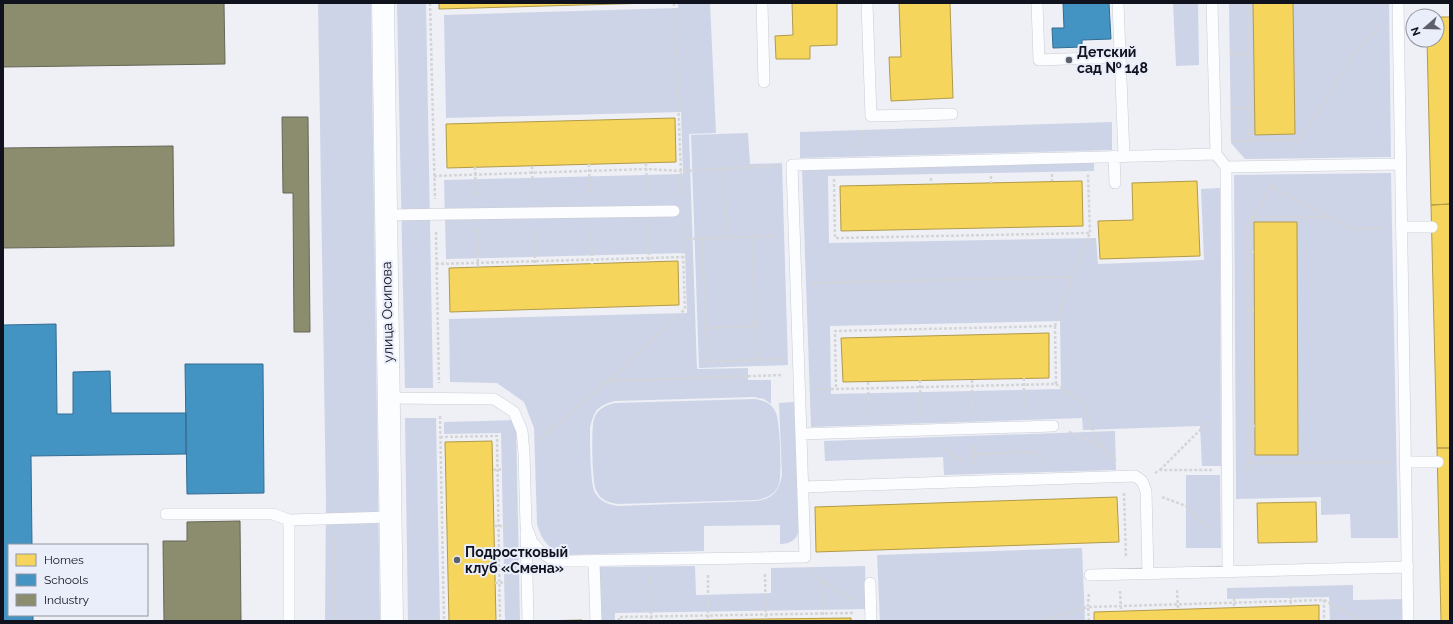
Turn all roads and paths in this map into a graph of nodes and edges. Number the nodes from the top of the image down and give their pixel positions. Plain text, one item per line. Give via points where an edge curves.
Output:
1 (383, 3) edge
2 (674, 3) edge
3 (762, 3) edge
4 (867, 3) edge
5 (1037, 3) edge
6 (1118, 3) edge
7 (1212, 3) edge
8 (1248, 3) edge
9 (1398, 3) edge
10 (1398, 15) junction
11 (1121, 57) junction
12 (764, 82) dead end
13 (952, 114) dead end
14 (871, 116) junction
15 (1299, 140) junction
16 (1249, 141) junction
17 (1215, 142) junction
18 (1216, 154) junction
19 (1119, 156) junction
20 (853, 163) junction
21 (1400, 164) junction
22 (792, 165) junction
23 (1284, 166) junction
24 (1226, 167) junction
25 (1242, 167) junction
26 (724, 169) junction
27 (681, 171) junction
28 (1052, 174) dead end
29 (1059, 174) dead end
30 (1081, 174) dead end
31 (434, 176) dead end
32 (984, 176) dead end
33 (991, 176) dead end
34 (931, 177) dead end
35 (938, 177) dead end
36 (841, 179) dead end
37 (1115, 183) dead end
38 (1271, 187) junction
39 (682, 201) dead end
40 (674, 211) dead end
41 (386, 215) junction
42 (1253, 217) junction
43 (1328, 217) junction
44 (682, 224) dead end
45 (1401, 227) junction
46 (1432, 228) dead end
47 (1090, 233) junction
48 (794, 235) junction
49 (752, 236) junction
50 (726, 237) junction
51 (702, 238) junction
52 (683, 239) junction
53 (684, 257) junction
54 (436, 264) dead end
55 (1071, 277) junction
56 (796, 283) junction
57 (756, 326) junction
58 (1055, 326) junction
59 (706, 328) junction
60 (799, 359) junction
61 (757, 360) junction
62 (799, 375) junction
63 (1024, 378) dead end
64 (920, 380) dead end
65 (972, 380) dead end
66 (608, 381) junction
67 (868, 382) dead end
68 (1056, 384) junction
69 (1024, 385) junction
70 (972, 386) junction
71 (920, 387) junction
72 (869, 388) junction
73 (388, 398) junction
74 (1227, 403) junction
75 (1025, 426) junction
76 (1053, 426) joint
77 (973, 428) junction
78 (921, 430) junction
79 (870, 432) junction
80 (801, 434) junction
81 (1100, 445) junction
82 (938, 448) dead end
83 (524, 453) junction
84 (974, 454) junction
85 (1406, 462) junction
86 (1438, 462) dead end
87 (1249, 463) junction
88 (974, 466) junction
89 (1160, 470) junction
90 (1227, 470) junction
91 (1249, 470) dead end
92 (1063, 479) junction
93 (974, 481) junction
94 (1141, 483) junction
95 (803, 487) junction
96 (1124, 491) dead end
97 (166, 514) dead end
98 (390, 517) junction
99 (335, 519) junction
100 (289, 520) junction
101 (526, 526) junction
102 (1227, 547) junction
103 (764, 558) junction
104 (707, 559) junction
105 (594, 560) junction
106 (650, 560) junction
107 (808, 561) junction
108 (1408, 567) junction
109 (1228, 572) junction
110 (811, 573) junction
111 (1126, 574) junction
112 (1148, 574) junction
113 (1090, 575) joint
114 (822, 581) junction
115 (870, 583) dead end
116 (1324, 600) junction
117 (1088, 607) junction
118 (765, 614) junction
119 (822, 614) junction
120 (708, 615) junction
121 (651, 616) junction
122 (871, 617) edge
123 (823, 618) dead end
124 (766, 619) dead end
125 (708, 620) edge
126 (289, 621) edge
127 (335, 621) edge
128 (392, 621) edge
129 (444, 621) edge
130 (500, 621) edge
131 (528, 621) edge
132 (596, 621) edge
133 (619, 621) edge
134 (651, 621) edge
135 (1040, 621) edge
136 (1089, 621) edge
137 (1324, 621) edge
138 (1362, 621) edge
139 (1408, 621) edge

1 - 41 street, улица Осипова
2 - 27 path
3 - 12 lane
4 - 14 lane
5 - 11 lane via 1039,60
6 - 11 lane
7 - 17 lane
8 - 16 path
9 - 10 lane
10 - 15 path via 1372,34 1354,52
10 - 21 lane
11 - 19 lane
13 - 14 lane
14 - 20 path via 863,128
15 - 16 path
15 - 23 path
16 - 17 path
17 - 18 lane
18 - 19 lane
18 - 24 lane
19 - 20 lane
19 - 37 lane
20 - 22 lane
21 - 23 lane
21 - 45 lane
22 - 26 path
22 - 48 lane
23 - 25 lane
23 - 38 path
24 - 25 lane
24 - 74 lane
25 - 38 path
26 - 27 path
26 - 50 path
27 - 31 path via 646,169
27 - 39 path
28 - 29 path
30 - 47 path via 1089,174
32 - 33 path
34 - 35 path
36 - 47 path via 834,179 835,238
38 - 42 path
38 - 43 path
40 - 41 lane
41 - 73 street, улица Осипова
42 - 43 path
42 - 87 path via 1247,227
43 - 45 path via 1352,229
44 - 52 path
45 - 46 lane
45 - 85 lane
47 - 55 path
48 - 49 path
48 - 56 lane
49 - 50 path
49 - 57 path
50 - 51 path
51 - 52 path
51 - 59 path
52 - 53 path
53 - 54 path
53 - 66 path via 685,309
55 - 56 path
55 - 58 path
56 - 60 lane
57 - 59 path
57 - 61 path
58 - 68 path
58 - 72 path via 835,331 836,389
59 - 61 path via 707,362
60 - 61 path
60 - 62 lane
62 - 66 path
62 - 80 lane
63 - 69 path
64 - 71 path
65 - 70 path
66 - 83 path
67 - 72 path
68 - 69 path
68 - 81 path via 1084,403 1089,422
69 - 70 path
69 - 75 path
70 - 71 path
70 - 77 path
71 - 72 path
71 - 78 path
72 - 79 path
73 - 83 lane via 494,399 514,412 522,431
73 - 98 street, улица Осипова
74 - 89 path
74 - 90 lane
75 - 76 lane
75 - 77 lane
76 - 81 path
77 - 78 lane
77 - 84 path
78 - 79 lane
79 - 80 lane
80 - 95 lane
81 - 94 path
82 - 88 path via 946,448 964,466
83 - 101 lane
84 - 88 path
84 - 92 path via 1035,452
85 - 86 lane
85 - 87 path
85 - 108 lane
87 - 91 path
88 - 93 path
89 - 90 path
89 - 94 path
90 - 102 lane
92 - 93 lane
92 - 94 lane
93 - 95 lane
94 - 102 path via 1186,506
94 - 112 lane
95 - 107 lane
96 - 111 path
97 - 100 lane via 273,514
98 - 99 lane
98 - 128 street, улица Осипова
99 - 100 lane
99 - 127 path
100 - 126 lane
101 - 105 lane via 532,542 552,559
101 - 131 lane
102 - 109 lane
103 - 104 lane
103 - 107 lane
103 - 118 path
104 - 106 lane
104 - 120 path
105 - 106 lane
105 - 132 lane
106 - 121 path
107 - 110 path
107 - 110 path
108 - 109 lane
108 - 139 lane
109 - 112 lane
110 - 114 path
111 - 112 lane
111 - 113 lane
113 - 117 path
114 - 119 path
114 - 122 path
115 - 122 lane
116 - 117 path
116 - 137 path
116 - 138 path
117 - 135 path
117 - 136 path
118 - 119 path
118 - 120 path
118 - 124 path
119 - 122 path
119 - 123 path
120 - 121 path
120 - 125 path
121 - 133 path via 618,617
121 - 134 path
129 - 130 path via 440,437 497,436

